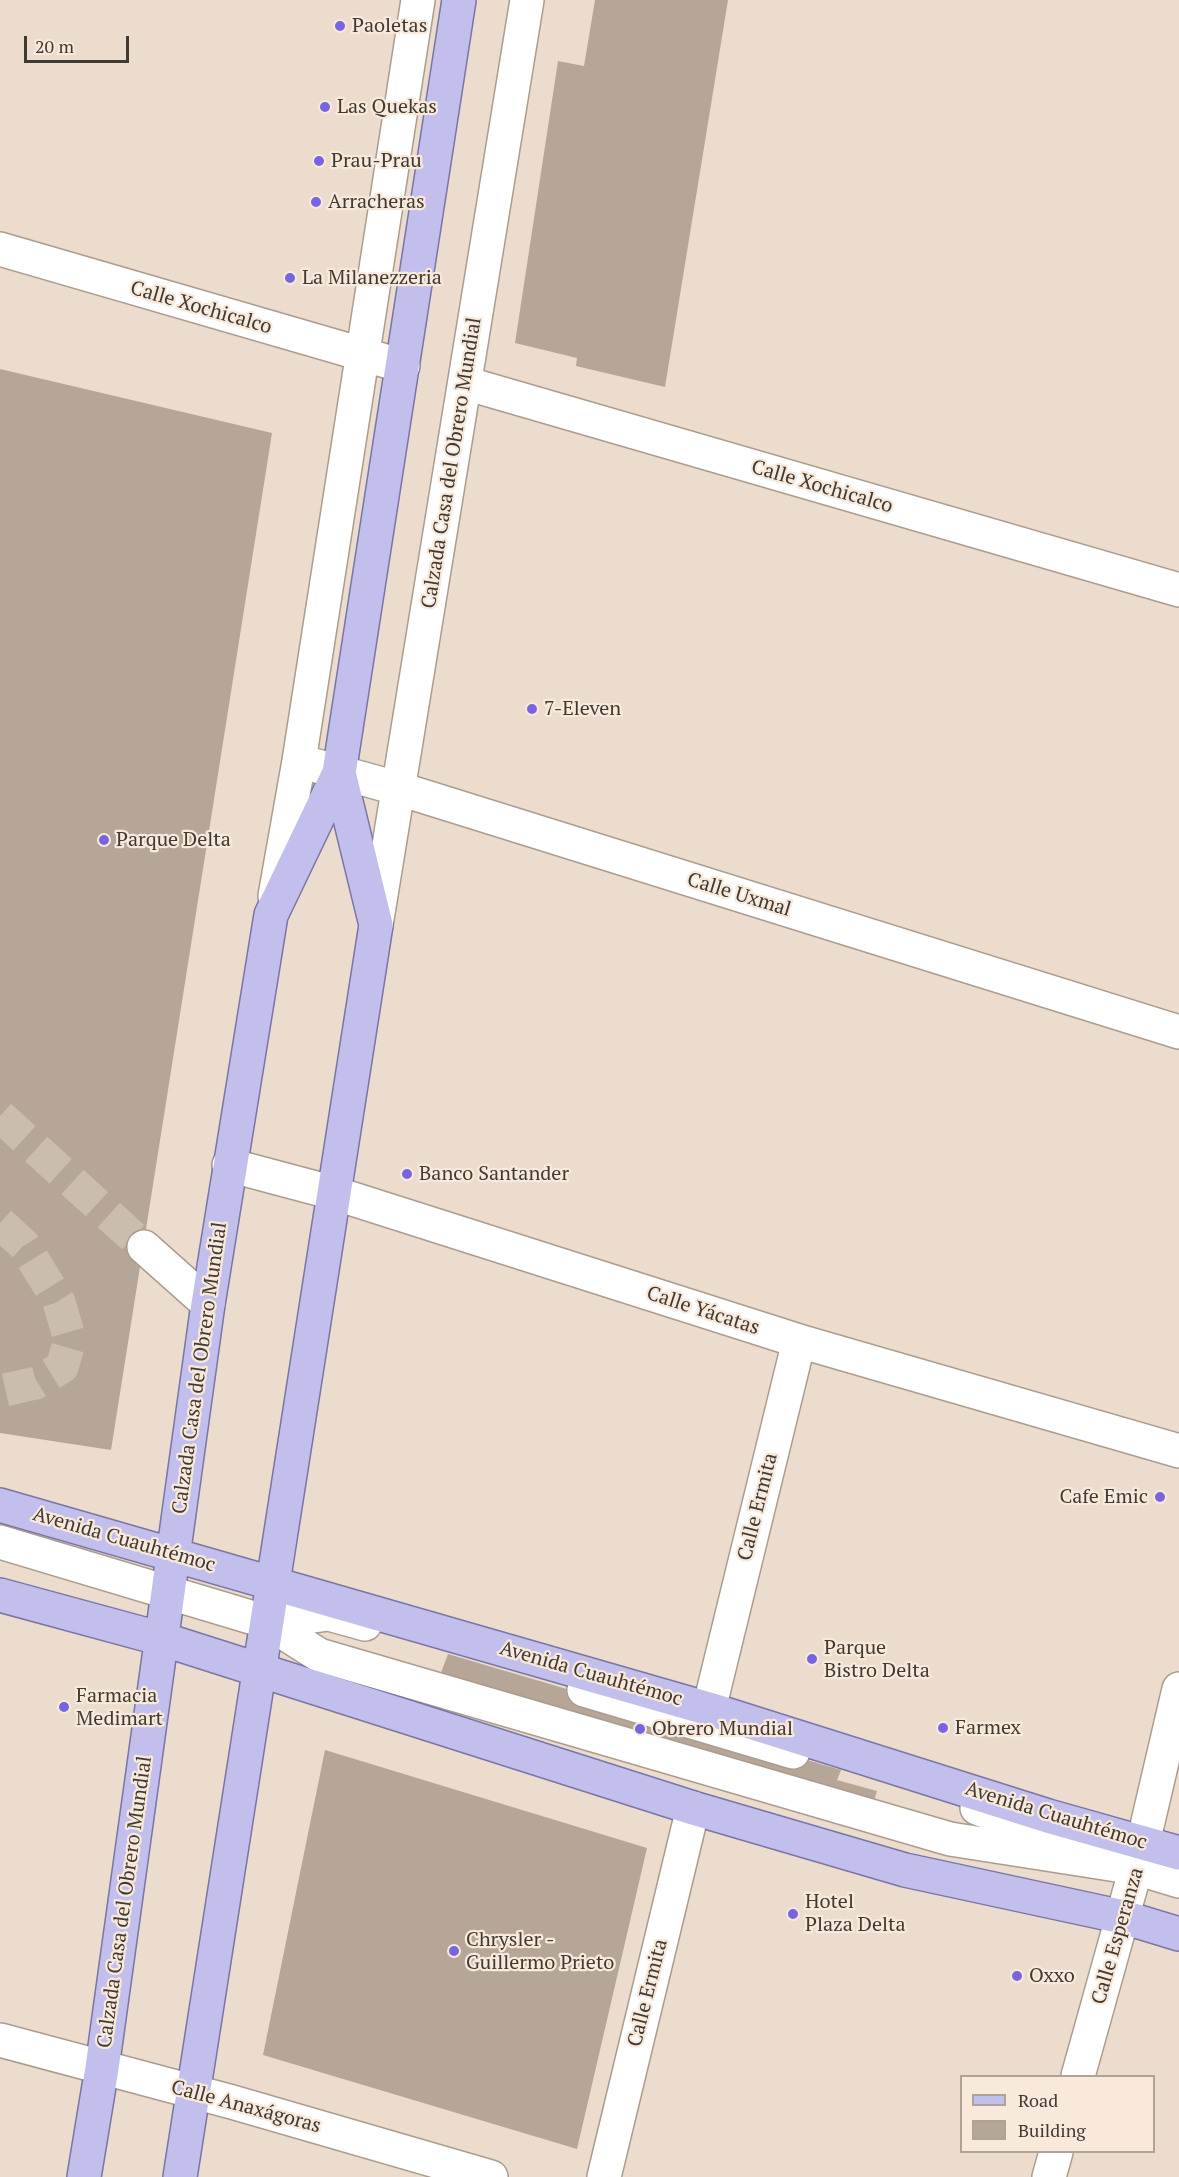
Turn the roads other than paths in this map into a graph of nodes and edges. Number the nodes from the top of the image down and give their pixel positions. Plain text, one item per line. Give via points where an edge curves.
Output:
1 (418, 0) edge
2 (459, 0) edge
3 (526, 0) edge
4 (0, 249) edge
5 (362, 354) junction
6 (403, 366) junction
7 (465, 383) junction
8 (1179, 590) edge
9 (299, 761) junction
10 (339, 773) junction
11 (400, 789) junction
12 (271, 915) junction
13 (376, 925) junction
14 (1179, 1032) edge
15 (229, 1165) junction
16 (334, 1193) junction
17 (144, 1246) tunnel mouth
18 (208, 1304) junction
19 (799, 1341) junction
20 (1179, 1451) edge
21 (0, 1505) edge
22 (0, 1542) edge
23 (173, 1555) junction
24 (273, 1582) junction
25 (168, 1592) junction
26 (0, 1595) edge
27 (267, 1622) junction
28 (162, 1639) junction
29 (259, 1670) junction
30 (1179, 1689) edge
31 (709, 1708) junction
32 (693, 1808) junction
33 (1179, 1853) edge
34 (1140, 1856) junction
35 (1179, 1881) edge
36 (1123, 1917) junction
37 (1179, 1934) edge
38 (0, 2040) edge
39 (102, 2068) junction
40 (1078, 2075) edge
41 (194, 2093) junction
42 (1055, 2153) edge
43 (84, 2177) edge
44 (180, 2177) edge
45 (491, 2177) edge
46 (604, 2177) edge
47 (1049, 2177) edge

1 - 5 street, Calzada Casa del Obrero Mundial
2 - 6 main road, Calzada Casa del Obrero Mundial
3 - 7 street, Calzada Casa del Obrero Mundial
4 - 5 street, Calle Xochicalco
5 - 6 street, Calle Xochicalco
5 - 9 street, Calzada Casa del Obrero Mundial
6 - 10 main road, Calzada Casa del Obrero Mundial
7 - 8 street, Calle Xochicalco
7 - 11 street, Calzada Casa del Obrero Mundial
9 - 10 street, Calle Uxmal
9 - 12 street, Calzada Casa del Obrero Mundial
10 - 11 street, Calle Uxmal
10 - 12 main road, Calzada Casa del Obrero Mundial
10 - 13 main road, Calzada Casa del Obrero Mundial
11 - 13 street, Calzada Casa del Obrero Mundial
11 - 14 street, Calle Uxmal
12 - 15 main road, Calzada Casa del Obrero Mundial
13 - 16 main road, Calzada Casa del Obrero Mundial
15 - 16 street, Calle Yácatas
15 - 18 main road, Calzada Casa del Obrero Mundial
16 - 19 street, Calle Yácatas
16 - 24 main road, Calzada Casa del Obrero Mundial
17 - 18 street
18 - 23 main road, Calzada Casa del Obrero Mundial
19 - 20 street, Calle Yácatas
19 - 31 street, Calle Ermita
21 - 23 main road, Avenida Cuauhtémoc
22 - 25 street, Avenida Cuauhtémoc
23 - 24 main road, Avenida Cuauhtémoc
23 - 25 main road, Calzada Casa del Obrero Mundial
24 - 27 main road, Calzada Casa del Obrero Mundial
24 - 31 main road, Avenida Cuauhtémoc
25 - 27 street, Avenida Cuauhtémoc
25 - 28 main road, Calzada Casa del Obrero Mundial
26 - 28 main road
27 - 29 main road, Calzada Casa del Obrero Mundial
27 - 34 street, Avenida Cuauhtémoc via 329,1614
27 - 34 street, Avenida Cuauhtémoc via 319,1655 950,1839
28 - 29 main road
28 - 39 main road, Calzada Casa del Obrero Mundial
29 - 32 main road
29 - 41 main road, Calzada Casa del Obrero Mundial
30 - 34 street, Calle Esperanza
31 - 34 main road, Avenida Cuauhtémoc via 1048,1816
32 - 36 main road via 904,1870
32 - 46 street, Calle Ermita
33 - 34 main road, Avenida Cuauhtémoc
34 - 35 street, Avenida Cuauhtémoc
34 - 36 street, Calle Esperanza
36 - 37 main road
36 - 40 street, Calle Esperanza
38 - 39 street, Calle Anaxágoras
39 - 41 street, Calle Anaxágoras
39 - 43 main road, Calzada Casa del Obrero Mundial
41 - 44 main road, Calzada Casa del Obrero Mundial
41 - 45 street, Calle Anaxágoras
42 - 47 street

